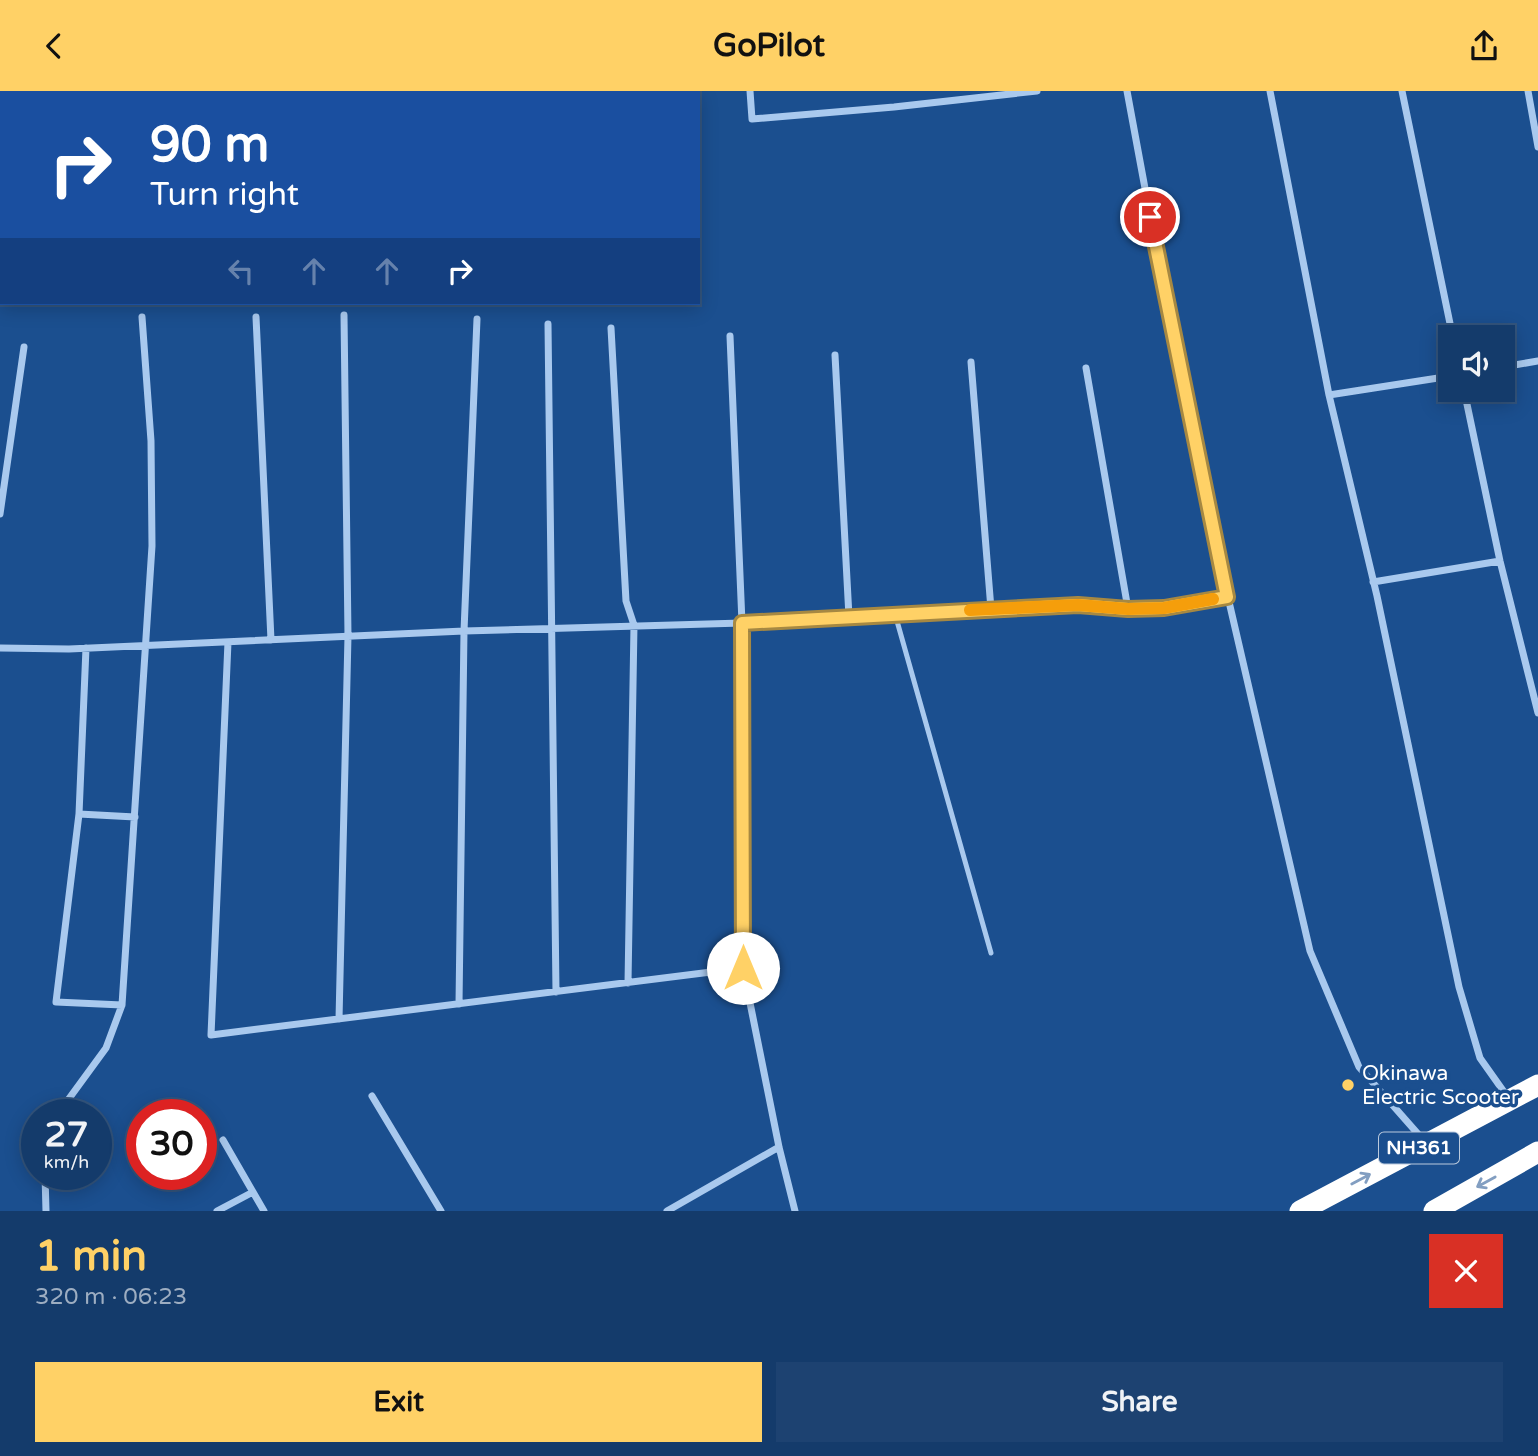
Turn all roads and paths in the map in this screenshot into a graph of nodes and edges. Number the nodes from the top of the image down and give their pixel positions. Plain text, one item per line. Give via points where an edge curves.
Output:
1 (750, 91) edge
2 (1037, 91) edge
3 (1127, 91) edge
4 (1270, 91) edge
5 (1402, 91) edge
6 (1528, 91) edge
7 (1538, 147) edge
8 (344, 316) dead end
9 (142, 317) dead end
10 (256, 317) dead end
11 (477, 319) dead end
12 (548, 324) dead end
13 (1450, 325) edge
14 (611, 328) dead end
15 (730, 336) dead end
16 (24, 347) dead end
17 (835, 355) dead end
18 (1538, 361) edge
19 (971, 362) dead end
20 (1515, 365) edge
21 (1086, 368) dead end
22 (1438, 378) edge
23 (1329, 395) junction
24 (1467, 402) edge
25 (0, 514) edge
26 (1500, 561) junction
27 (1373, 582) junction
28 (1227, 597) junction
29 (991, 609) junction
30 (1128, 609) junction
31 (895, 614) junction
32 (849, 617) junction
33 (742, 623) junction
34 (634, 625) junction
35 (552, 628) junction
36 (464, 631) junction
37 (348, 636) junction
38 (271, 640) junction
39 (228, 642) junction
40 (145, 646) junction
41 (0, 648) edge
42 (86, 648) junction
43 (1538, 713) edge
44 (79, 814) junction
45 (135, 817) junction
46 (991, 953) dead end
47 (743, 968) junction
48 (628, 983) junction
49 (556, 992) junction
50 (459, 1004) junction
51 (122, 1005) junction
52 (339, 1019) junction
53 (1538, 1085) edge
54 (372, 1096) dead end
55 (69, 1099) edge
56 (1510, 1100) junction
57 (223, 1140) dead end
58 (1427, 1144) junction
59 (779, 1147) junction
60 (1538, 1152) edge
61 (45, 1190) edge
62 (253, 1192) junction
63 (46, 1211) edge
64 (217, 1211) edge
65 (264, 1211) edge
66 (441, 1211) edge
67 (667, 1211) edge
68 (795, 1211) edge
69 (1300, 1211) edge
70 (1434, 1211) edge

1 - 2 street via 752,119
3 - 28 street
4 - 23 street
5 - 13 street
6 - 7 street
8 - 37 street
9 - 40 street via 151,441 152,546
10 - 38 street
11 - 36 street
12 - 35 street
14 - 34 street via 626,601
15 - 33 street
16 - 25 street
17 - 32 street
18 - 20 street
19 - 29 street
21 - 30 street
22 - 23 street
23 - 27 street
24 - 26 street
26 - 27 street
26 - 43 street
27 - 56 street via 1460,987 1480,1058
28 - 30 street
28 - 58 street via 1310,951 1359,1067
29 - 30 street via 1078,605
29 - 31 street
31 - 32 street
31 - 46 lane
32 - 33 street
33 - 34 street
33 - 47 street
34 - 35 street
34 - 48 street
35 - 36 street
35 - 49 street
36 - 37 street
36 - 50 street
37 - 38 street
37 - 52 street
38 - 39 street
39 - 40 street
39 - 52 street via 211,1035
40 - 42 street
40 - 45 street
41 - 42 street
42 - 44 street
44 - 45 street
44 - 51 street via 57,1002
45 - 51 street
47 - 48 street
47 - 59 street
48 - 49 street
49 - 50 street
50 - 52 street
51 - 55 street via 106,1048
53 - 56 highway, NH361
54 - 66 street
56 - 58 highway, NH361
57 - 62 street
69 -> 58 highway, NH361
59 - 67 street
59 - 68 street
60 -> 70 highway, NH361
61 - 63 street
62 - 64 street
62 - 65 street

